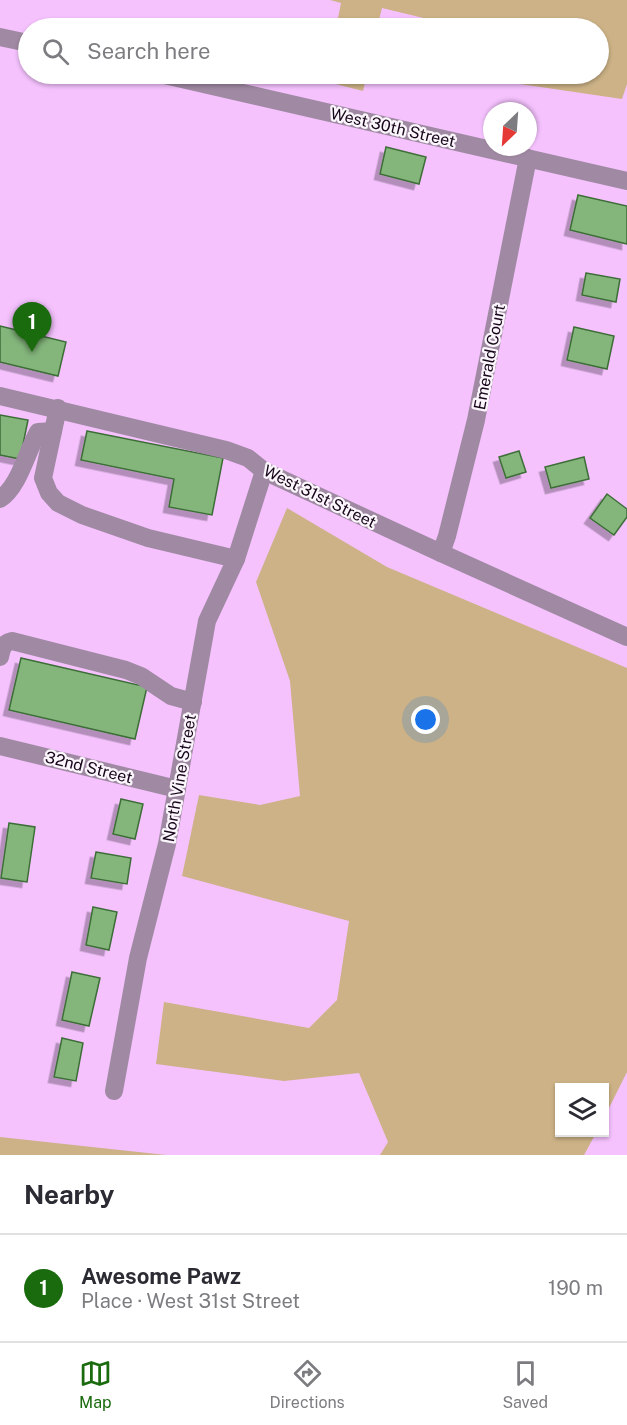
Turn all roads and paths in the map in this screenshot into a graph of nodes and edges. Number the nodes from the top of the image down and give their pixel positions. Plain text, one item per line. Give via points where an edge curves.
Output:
1 (0, 37) edge
2 (18, 41) edge
3 (204, 84) edge
4 (528, 158) junction
5 (627, 181) edge
6 (0, 396) edge
7 (58, 408) junction
8 (53, 431) junction
9 (264, 471) junction
10 (0, 499) edge
11 (441, 553) junction
12 (236, 559) junction
13 (627, 637) edge
14 (0, 657) edge
15 (193, 702) junction
16 (0, 746) edge
17 (177, 789) junction
18 (114, 1091) dead end

1 - 2 street
3 - 4 street, West 30th Street
4 - 5 street, West 30th Street
4 - 11 street, Emerald Court via 476,420
6 - 7 street, West 31st Street
7 - 8 street
7 - 9 street, West 31st Street via 226,450 248,458
8 - 10 street via 38,432 20,472 6,496
8 - 12 street via 43,478 58,503 148,538
9 - 11 street, West 31st Street
9 - 12 street, North Vine Street
11 - 13 street, West 31st Street
12 - 15 street, North Vine Street via 207,621
14 - 15 street via 2,648 12,641 126,670 171,696
15 - 17 street, North Vine Street
16 - 17 street, 32nd Street
17 - 18 street, North Vine Street via 138,958

